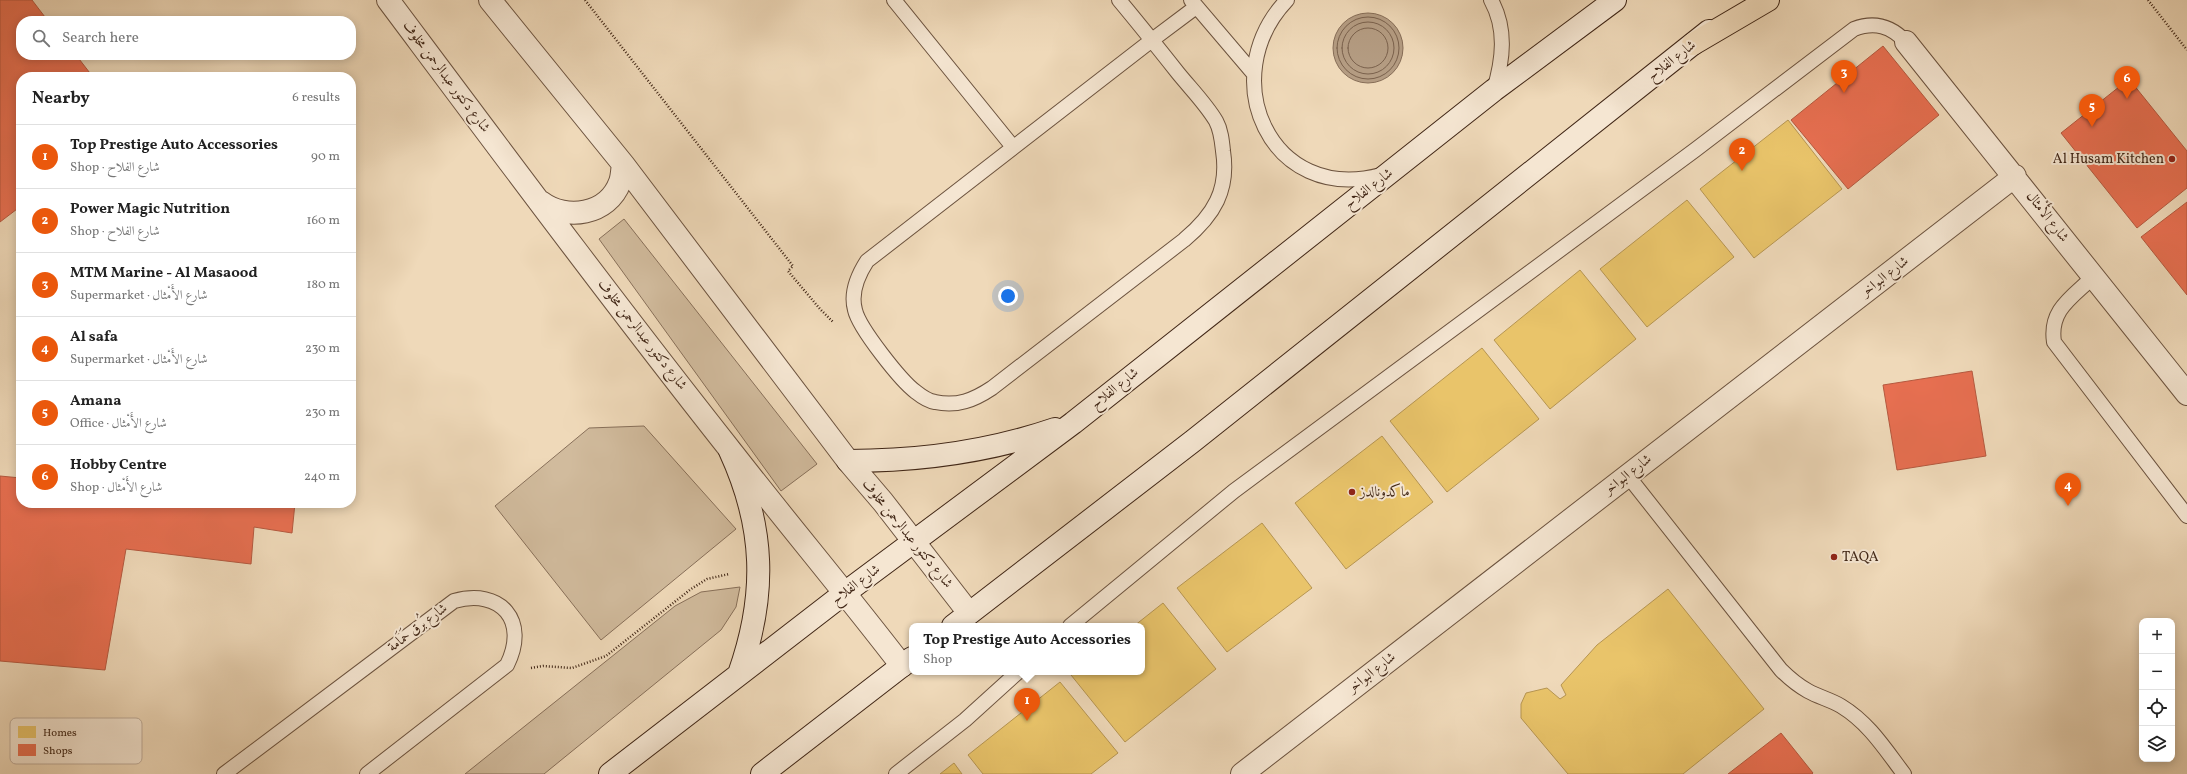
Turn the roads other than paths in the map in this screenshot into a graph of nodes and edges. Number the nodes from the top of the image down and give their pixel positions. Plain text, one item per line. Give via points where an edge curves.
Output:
1 (388, 0) edge
2 (490, 0) edge
3 (894, 0) edge
4 (1119, 0) edge
5 (1287, 0) edge
6 (1491, 0) edge
7 (1615, 0) edge
8 (1749, 0) edge
9 (1768, 0) edge
10 (1194, 3) edge
11 (1152, 40) junction
12 (1906, 42) joint
13 (1693, 44) junction
14 (1254, 74) junction
15 (1494, 90) junction
16 (1013, 147) junction
17 (622, 164) junction
18 (1398, 167) junction
19 (2015, 176) junction
20 (538, 200) junction
21 (2094, 276) junction
22 (2187, 394) edge
23 (1073, 423) junction
24 (730, 451) junction
25 (848, 461) junction
26 (1628, 476) junction
27 (2187, 516) edge
28 (915, 543) junction
29 (846, 592) junction
30 (961, 620) edge
31 (1074, 623) edge
32 (907, 662) edge
33 (739, 674) junction
34 (1015, 675) edge
35 (224, 774) edge
36 (367, 774) edge
37 (610, 774) edge
38 (762, 774) edge
39 (896, 774) edge
40 (1242, 774) edge
41 (1904, 774) edge

1 - 20 street, شارع دكتور عبدالرحمن مخلوف
2 - 17 street, شارع دكتور عبدالرحمن مخلوف
3 - 16 lane
4 - 11 lane
5 - 14 lane via 1262,35 1256,54
6 - 15 lane via 1497,10 1502,37 1501,64
7 - 15 street, شارع الفلاح
8 - 13 street, شارع الفلاح
9 - 13 main road
10 - 11 lane
10 - 14 lane
11 - 16 lane
11 - 16 lane via 1216,122 1220,132 1225,164 1223,186 1214,207 1201,226 975,399 955,405 934,402 916,392 864,331 854,309 858,275 867,261
12 - 19 street, شارع الأَمْثال
12 - 31 lane via 1884,26 1865,25 1854,30 1234,491
13 - 30 street, شارع الفلاح via 1193,441
14 - 18 lane via 1255,94 1267,132 1293,163 1327,179 1345,181 1369,179
15 - 18 street, شارع الفلاح
17 - 20 street via 620,182 613,194 603,204 590,211 577,214 563,213 549,209
17 - 25 street, شارع دكتور عبدالرحمن مخلوف
18 - 23 street, شارع الفلاح
19 - 21 street, شارع الأَمْثال
19 - 26 street, شارع البواخر
20 - 24 street, شارع دكتور عبدالرحمن مخلوف
21 - 22 street, شارع الأَمْثال
21 - 27 lane via 2057,312 2052,328 2054,342
23 - 25 street via 1031,438 958,453 899,460
23 - 28 street, شارع الفلاح
24 - 29 street, شارع دكتور عبدالرحمن مخلوف
24 - 33 street via 743,479 758,539 759,570 754,623
25 - 28 street, شارع دكتور عبدالرحمن مخلوف
26 - 40 street, شارع البواخر
26 - 41 lane via 1781,670 1809,692 1826,698 1870,728
28 - 29 street, شارع الفلاح
28 - 30 street, شارع دكتور عبدالرحمن مخلوف
29 - 32 street, شارع دكتور عبدالرحمن مخلوف
29 - 33 street, شارع الفلاح
32 - 38 street
33 - 37 street, شارع الفلاح
34 - 39 lane via 965,720
35 - 36 lane, شارع بُرق حَمَامة via 454,601 470,597 486,598 501,606 511,618 516,634 515,650 507,665

